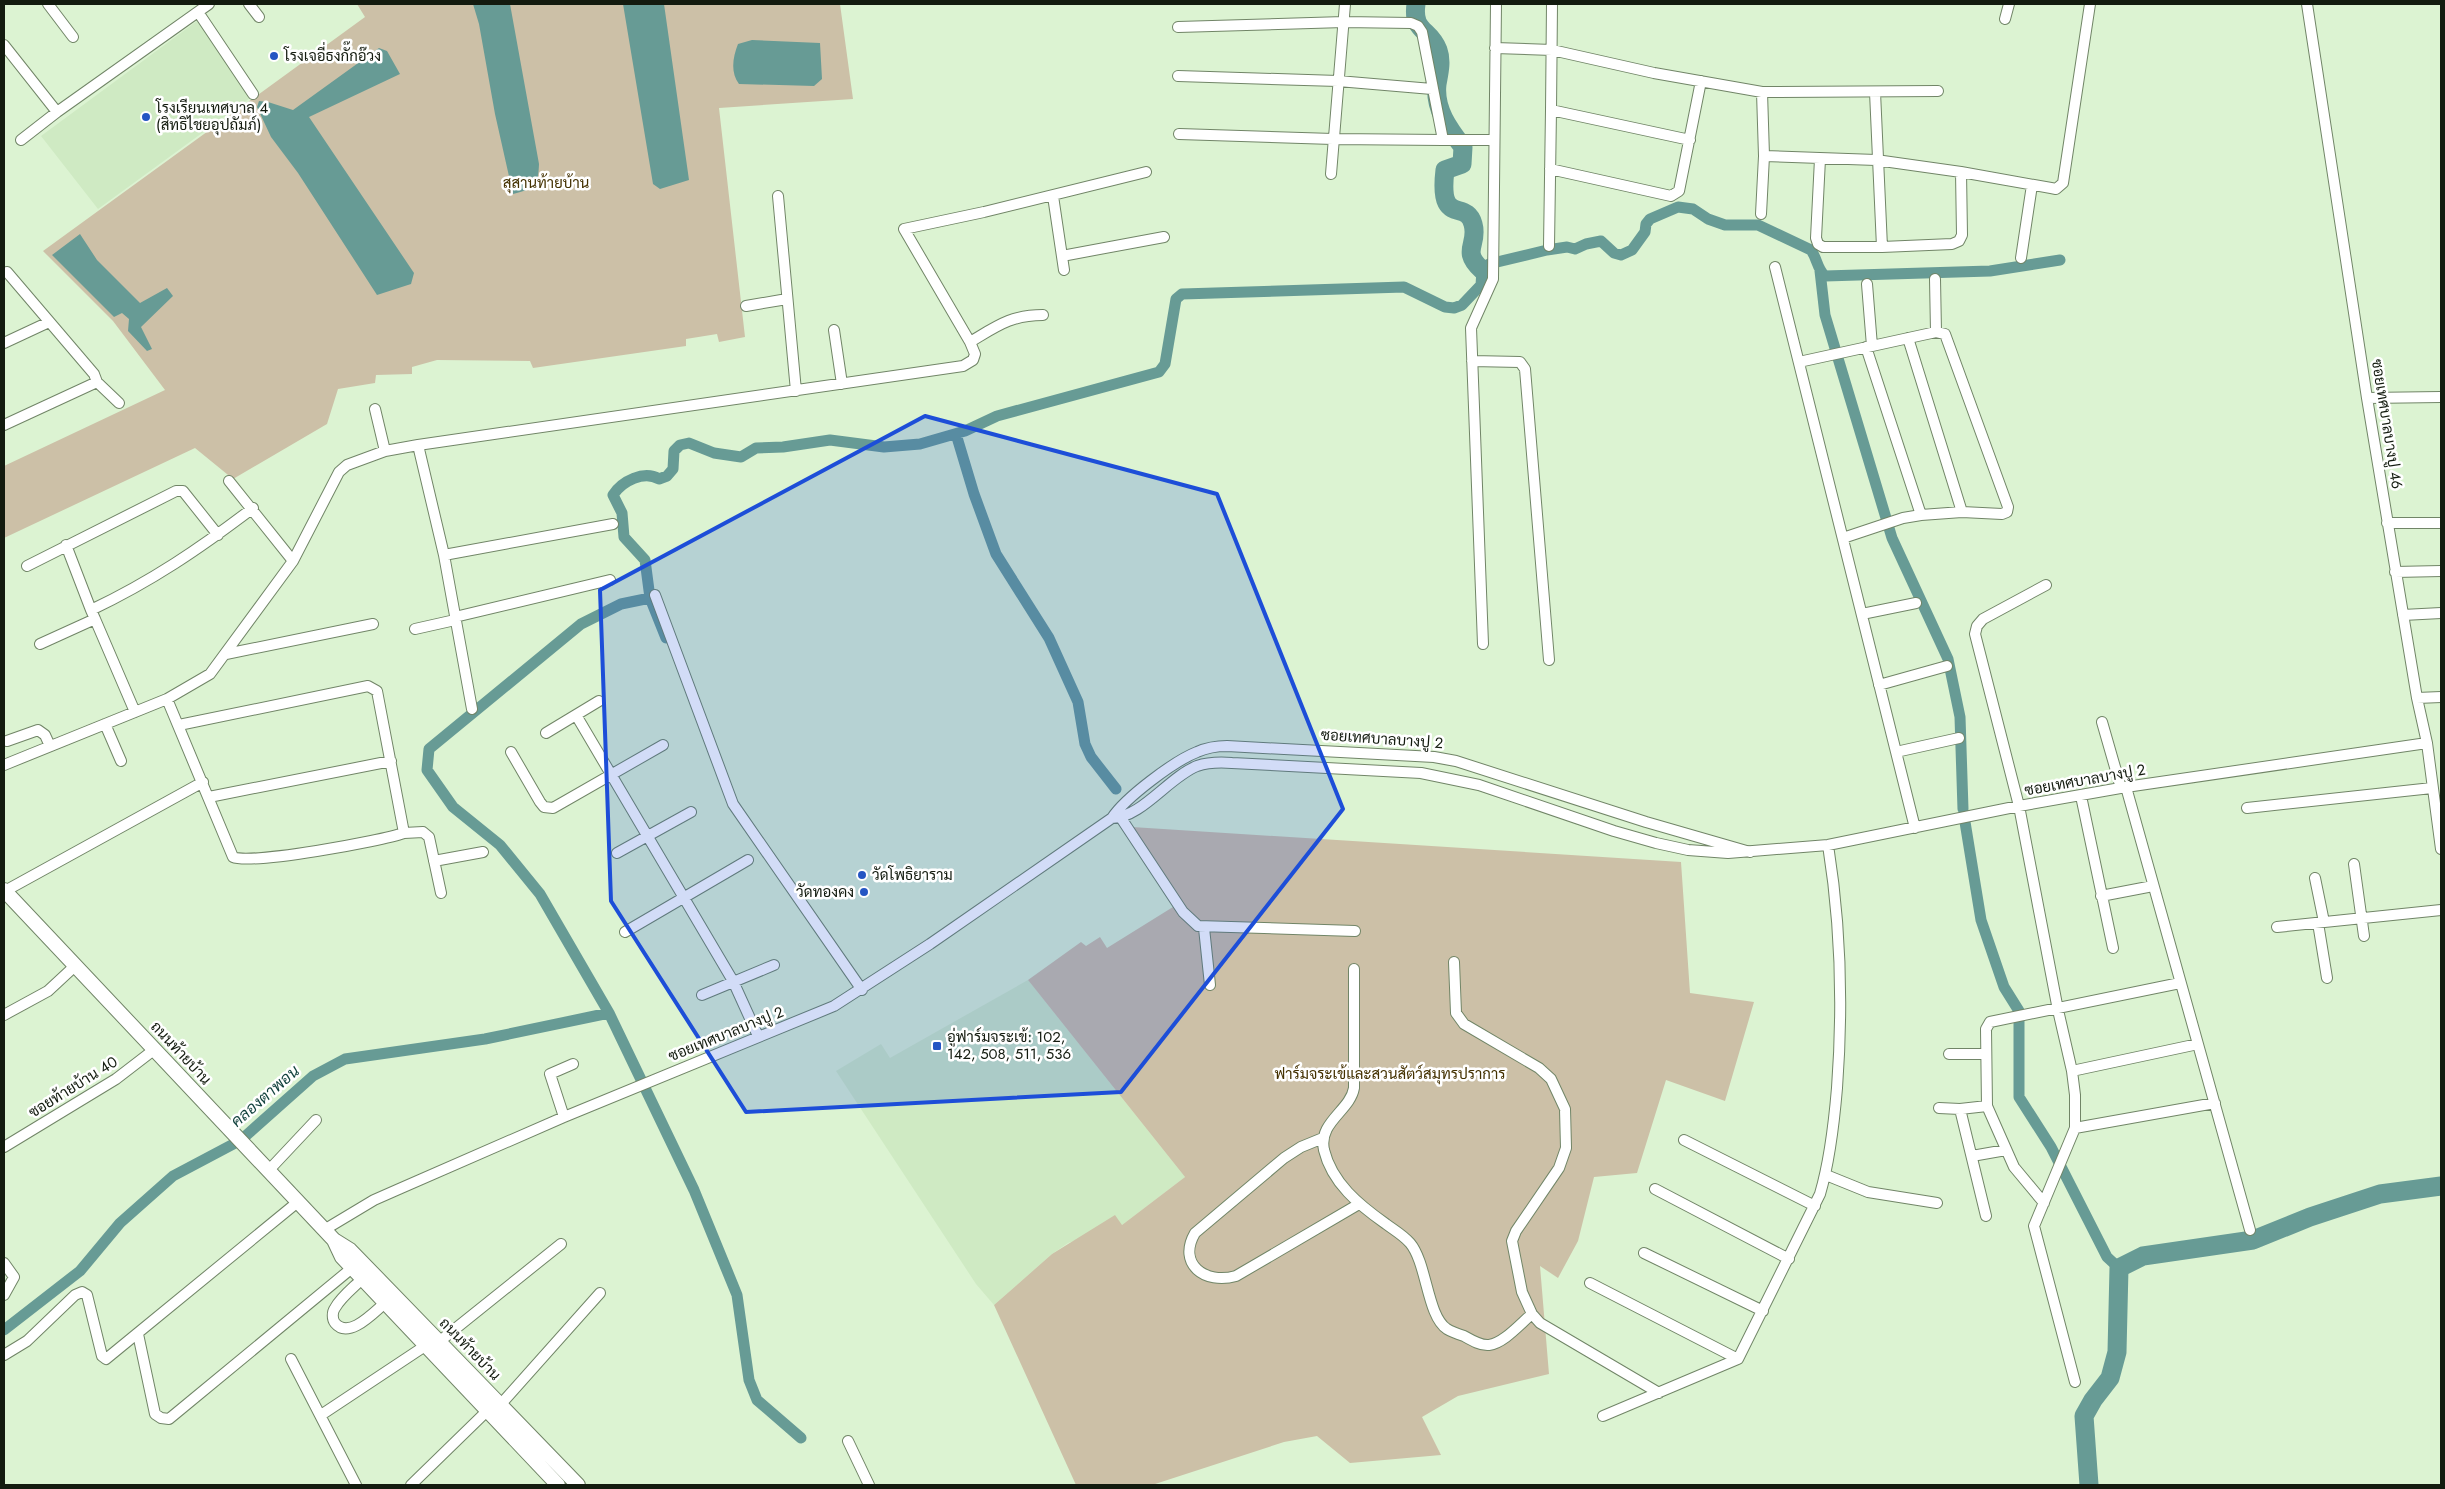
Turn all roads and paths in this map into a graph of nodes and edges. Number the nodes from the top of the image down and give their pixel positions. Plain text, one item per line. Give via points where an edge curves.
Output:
1 (48, 4) edge
2 (209, 4) edge
3 (249, 4) edge
4 (1345, 4) edge
5 (1496, 4) edge
6 (1552, 4) edge
7 (2009, 4) edge
8 (2090, 4) edge
9 (2307, 4) edge
10 (198, 12) junction
11 (259, 17) dead end
12 (2005, 19) dead end
13 (1344, 22) junction
14 (1178, 26) dead end
15 (72, 37) dead end
16 (4, 46) edge
17 (1494, 48) junction
18 (1552, 50) junction
19 (7, 57) edge
20 (1178, 76) dead end
21 (1338, 81) junction
22 (1701, 81) junction
23 (1432, 89) junction
24 (1938, 91) dead end
25 (1762, 92) junction
26 (1875, 92) junction
27 (253, 94) dead end
28 (1551, 110) junction
29 (57, 112) junction
30 (1179, 134) dead end
31 (1333, 139) junction
32 (21, 140) dead end
33 (1443, 140) junction
34 (1493, 140) junction
35 (1690, 140) junction
36 (1764, 156) junction
37 (1820, 159) junction
38 (1876, 160) junction
39 (1550, 169) junction
40 (1146, 172) dead end
41 (1962, 172) junction
42 (1331, 174) dead end
43 (2032, 185) junction
44 (778, 196) dead end
45 (1053, 196) junction
46 (1761, 214) dead end
47 (1164, 237) dead end
48 (1549, 246) dead end
49 (1882, 247) junction
50 (1062, 256) junction
51 (2021, 258) dead end
52 (1775, 267) dead end
53 (1064, 270) dead end
54 (7, 272) dead end
55 (1935, 278) dead end
56 (1867, 284) dead end
57 (788, 299) junction
58 (746, 306) dead end
59 (1043, 315) dead end
60 (49, 322) junction
61 (834, 330) dead end
62 (1936, 332) junction
63 (1908, 338) junction
64 (970, 342) junction
65 (4, 343) edge
66 (1869, 347) junction
67 (1472, 361) junction
68 (1799, 362) junction
69 (97, 382) junction
70 (842, 384) junction
71 (796, 391) junction
72 (2441, 397) edge
73 (2367, 398) junction
74 (119, 403) dead end
75 (375, 409) dead end
76 (4, 426) edge
77 (418, 445) junction
78 (385, 451) junction
79 (229, 481) dead end
80 (253, 508) junction
81 (1962, 512) junction
82 (1921, 515) junction
83 (2387, 523) junction
84 (2441, 523) edge
85 (613, 524) dead end
86 (218, 534) junction
87 (1843, 538) junction
88 (66, 545) junction
89 (444, 555) junction
90 (293, 561) junction
91 (27, 566) dead end
92 (2441, 571) edge
93 (2395, 572) junction
94 (610, 580) dead end
95 (2046, 585) dead end
96 (655, 595) dead end
97 (1916, 603) dead end
98 (93, 614) junction
99 (1862, 614) junction
100 (2441, 614) edge
101 (2403, 615) junction
102 (455, 618) junction
103 (374, 624) dead end
104 (415, 629) dead end
105 (40, 644) dead end
106 (1483, 644) dead end
107 (226, 654) junction
108 (1549, 660) dead end
109 (1947, 666) dead end
110 (1879, 685) junction
111 (2441, 697) edge
112 (2417, 698) junction
113 (167, 699) junction
114 (599, 701) dead end
115 (472, 710) dead end
116 (135, 712) junction
117 (576, 715) junction
118 (2102, 722) dead end
119 (105, 724) junction
120 (179, 725) junction
121 (546, 733) dead end
122 (1959, 738) dead end
123 (7, 741) dead end
124 (2426, 743) junction
125 (663, 745) dead end
126 (50, 746) junction
127 (510, 752) dead end
128 (1896, 752) junction
129 (121, 761) dead end
130 (391, 761) junction
131 (4, 765) edge
132 (610, 774) junction
133 (203, 782) junction
134 (2124, 788) junction
135 (2432, 788) junction
136 (2081, 796) junction
137 (209, 797) junction
138 (2019, 806) junction
139 (2247, 808) dead end
140 (691, 812) dead end
141 (1116, 818) junction
142 (1915, 828) junction
143 (404, 833) junction
144 (646, 837) junction
145 (1828, 845) junction
146 (2441, 849) edge
147 (483, 852) dead end
148 (1750, 852) junction
149 (617, 853) dead end
150 (748, 860) dead end
151 (434, 861) junction
152 (2354, 864) dead end
153 (2315, 878) dead end
154 (2153, 886) junction
155 (4, 890) edge
156 (441, 893) dead end
157 (2101, 896) junction
158 (682, 898) junction
159 (2441, 910) edge
160 (2363, 918) junction
161 (2321, 922) junction
162 (2277, 927) dead end
163 (1204, 928) junction
164 (1355, 931) dead end
165 (625, 932) dead end
166 (2364, 936) dead end
167 (2113, 948) dead end
168 (1454, 962) dead end
169 (76, 965) junction
170 (774, 965) dead end
171 (1354, 969) dead end
172 (2327, 978) dead end
173 (733, 981) junction
174 (2180, 983) junction
175 (1210, 985) dead end
176 (862, 990) junction
177 (702, 995) dead end
178 (2058, 1010) junction
179 (4, 1015) edge
180 (758, 1036) junction
181 (2198, 1044) junction
182 (155, 1049) junction
183 (1949, 1054) dead end
184 (1986, 1054) junction
185 (573, 1064) dead end
186 (2072, 1071) junction
187 (2215, 1103) junction
188 (1987, 1106) junction
189 (1939, 1108) dead end
190 (1960, 1109) junction
191 (564, 1117) junction
192 (316, 1120) dead end
193 (2075, 1128) junction
194 (1324, 1138) junction
195 (1684, 1140) dead end
196 (4, 1147) edge
197 (2006, 1150) junction
198 (1972, 1156) junction
199 (269, 1170) junction
200 (1826, 1175) junction
201 (1655, 1189) dead end
202 (299, 1201) junction
203 (2044, 1203) junction
204 (1359, 1204) junction
205 (1937, 1204) dead end
206 (1815, 1206) junction
207 (1986, 1216) dead end
208 (324, 1230) junction
209 (2250, 1230) dead end
210 (334, 1240) junction
211 (561, 1244) dead end
212 (1644, 1253) dead end
213 (1789, 1259) junction
214 (4, 1263) edge
215 (357, 1273) junction
216 (1590, 1283) dead end
217 (600, 1293) dead end
218 (4, 1295) edge
219 (385, 1303) junction
220 (1764, 1310) junction
221 (1532, 1314) junction
222 (138, 1334) junction
223 (440, 1341) junction
224 (425, 1346) junction
225 (4, 1356) edge
226 (292, 1359) dead end
227 (1738, 1359) junction
228 (2075, 1382) dead end
229 (1659, 1393) junction
230 (501, 1404) junction
231 (487, 1411) junction
232 (322, 1415) junction
233 (1603, 1416) dead end
234 (848, 1441) dead end
235 (554, 1484) edge
236 (356, 1485) edge
237 (411, 1485) edge
238 (578, 1485) edge
239 (869, 1485) edge

1 - 15 street
2 - 10 street
3 - 11 street
4 - 13 street
5 - 17 street
6 - 18 street
7 - 12 street
8 - 43 street via 2063,182 2056,189
9 - 73 street, ซอยเทศบาลบางปู 46
10 - 27 street
10 - 29 street
13 - 14 street
13 - 21 street
13 - 23 street via 1411,23 1418,26 1422,32
16 - 19 street
17 - 18 street
17 - 34 street
18 - 22 street
18 - 28 street
19 - 29 street
20 - 21 street
21 - 23 street
21 - 31 street
22 - 25 street
22 - 35 street
23 - 33 street
24 - 26 street
25 - 26 street
25 - 36 street
26 - 38 street
28 - 35 street
28 - 39 street
29 - 32 street
30 - 31 street
31 - 33 street
31 - 42 street
33 - 34 street
34 - 67 street via 1493,279 1472,322
35 - 39 street via 1680,191 1671,196
36 - 37 street
36 - 46 street
37 - 38 street
37 - 49 street via 1818,244 1824,247
38 - 41 street
38 - 49 street
39 - 48 street
40 - 45 street
41 - 43 street
41 - 49 street via 1962,235 1959,241
43 - 51 street
44 - 57 street
45 - 50 street
45 - 64 street via 904,229
47 - 50 street
50 - 53 street
52 - 68 street
54 - 60 street
55 - 62 street
56 - 66 street
57 - 58 street
57 - 71 street
59 - 64 street via 1023,315 1012,319
60 - 65 street
60 - 69 street via 94,374
61 - 70 street
62 - 63 street
62 - 81 street via 1947,337 2008,507 2002,514
63 - 66 street
63 - 81 street
64 - 70 street via 975,354 973,360 963,366
66 - 68 street
66 - 82 street
67 - 106 street
67 - 108 street via 1520,362 1525,369
68 - 87 street
69 - 74 street
69 - 76 street
70 - 71 street
71 - 77 street
72 - 73 street
73 - 83 street, ซอยเทศบาลบางปู 46
75 - 78 street
77 - 78 street
77 - 89 street
78 - 90 street via 339,472
79 - 80 street
80 - 86 street
80 - 90 street
81 - 82 street
82 - 87 street
83 - 84 street
83 - 93 street, ซอยเทศบาลบางปู 46
85 - 89 street
86 - 88 street via 184,491 176,491
86 - 98 street via 192,554
87 - 99 street
88 - 91 street
88 - 98 street
89 - 102 street
90 - 107 street
92 - 93 street
93 - 101 street, ซอยเทศบาลบางปู 46
94 - 102 street
95 - 138 street via 1983,619 1975,634
96 - 176 street via 733,804
97 - 99 street
98 - 105 street
98 - 116 street
99 - 110 street
100 - 101 street
101 - 112 street, ซอยเทศบาลบางปู 46
102 - 104 street
102 - 115 street
103 - 107 street
107 - 113 street via 210,674
109 - 110 street
110 - 128 street
111 - 112 street
112 - 124 street, ซอยเทศบาลบางปู 46
113 - 116 street
113 - 120 street
114 - 117 street
116 - 119 street
117 - 121 street
117 - 132 street
118 - 134 street
119 - 126 street
119 - 129 street
120 - 130 street via 368,686 378,690
120 - 133 street
122 - 128 street
123 - 126 street via 38,730 45,735
124 - 134 street, ซอยเทศบาลบางปู 2
124 - 135 street, ซอยเทศบาลบางปู 46
125 - 132 street
126 - 131 street
127 - 132 street via 544,807 553,808
128 - 142 street
130 - 137 street
130 - 143 street
132 - 144 street
133 - 137 street
133 - 155 street
134 - 136 street, ซอยเทศบาลบางปู 2
134 - 154 street
135 - 139 street
135 - 146 street, ซอยเทศบาลบางปู 46
136 - 138 street, ซอยเทศบาลบางปู 2
136 - 157 street
137 - 143 street via 233,857 238,859 292,855
138 - 142 street, ซอยเทศบาลบางปู 2
138 - 178 street
140 - 144 street
141 - 148 street, ซอยเทศบาลบางปู 2 via 1195,767 1217,762 1422,773 1452,778 1656,843 1708,853
141 - 148 street, ซอยเทศบาลบางปู 2 via 1118,808 1141,789 1182,760 1205,749 1227,746 1411,754 1456,761
141 - 163 street via 1183,912
141 - 176 street, ซอยเทศบาลบางปู 2
142 - 145 street, ซอยเทศบาลบางปู 2
143 - 151 street via 427,834
144 - 149 street
144 - 158 street
145 - 148 street, ซอยเทศบาลบางปู 2
145 - 200 street via 1842,1008 1834,1124
147 - 151 street
150 - 158 street
151 - 156 street
152 - 160 street
153 - 161 street
154 - 157 street
154 - 174 street
155 - 169 street, ถนนท้ายบ้าน
157 - 167 street
158 - 165 street
158 - 173 street
159 - 160 street
160 - 161 street
160 - 166 street
161 - 162 street
161 - 172 street
163 - 164 street via 1230,926
163 - 175 street
168 - 221 street via 1459,1019 1551,1079 1565,1109 1566,1148 1559,1168 1512,1241 1522,1292
169 - 179 street via 48,991
169 - 182 street, ถนนท้ายบ้าน
170 - 173 street
171 - 194 street via 1353,1094 1328,1125
173 - 177 street
173 - 180 street
174 - 178 street
174 - 181 street
176 - 180 street, ซอยเทศบาลบางปู 2 via 821,1012
178 - 184 street via 1990,1022 1986,1029
178 - 186 street
180 - 191 street, ซอยเทศบาลบางปู 2
181 - 186 street
181 - 187 street
182 - 196 street, ซอยท้ายบ้าน 40 via 123,1074
182 - 199 street, ถนนท้ายบ้าน
183 - 184 street
184 - 188 street
185 - 191 street via 550,1074
186 - 193 street
187 - 193 street
187 - 209 street
188 - 190 street
188 - 197 street
189 - 190 street
190 - 198 street
191 - 208 street, ซอยเทศบาลบางปู 2 via 374,1200
192 - 199 street
193 - 203 street
194 - 204 street via 1329,1165
194 - 204 street via 1284,1158 1195,1233 1188,1252 1193,1265 1213,1278 1222,1280 1236,1276
195 - 206 street
197 - 198 street
197 - 203 street via 2014,1167
198 - 207 street
199 - 202 street, ถนนท้ายบ้าน
200 - 205 street via 1868,1192
200 - 206 street
201 - 213 street
202 - 208 street, ถนนท้ายบ้าน
202 - 222 street
203 - 228 street via 2034,1226
204 - 221 street via 1411,1244 1436,1313 1446,1328 1489,1345 1501,1340
206 - 213 street
208 - 210 street, ถนนท้ายบ้าน
210 - 215 street, ถนนท้ายบ้าน via 342,1257
210 - 223 street, ถนนท้ายบ้าน via 350,1250
211 - 223 street
212 - 220 street
213 - 220 street
214 - 218 street via 14,1277
215 - 219 street, ถนนท้ายบ้าน
215 - 219 street via 335,1308 334,1322 341,1327 354,1326
215 - 222 street via 169,1419 155,1414
216 - 227 street
217 - 230 street
219 - 224 street, ถนนท้ายบ้าน
220 - 227 street
221 - 229 street via 1540,1323
222 - 225 street via 104,1358 87,1294 82,1292 24,1344
223 - 230 street, ถนนท้ายบ้าน
224 - 231 street, ถนนท้ายบ้าน
224 - 232 street
226 - 232 street
227 - 229 street
229 - 233 street
230 - 238 street, ถนนท้ายบ้าน
231 - 235 street, ถนนท้ายบ้าน
231 - 237 street
232 - 236 street
234 - 239 street

